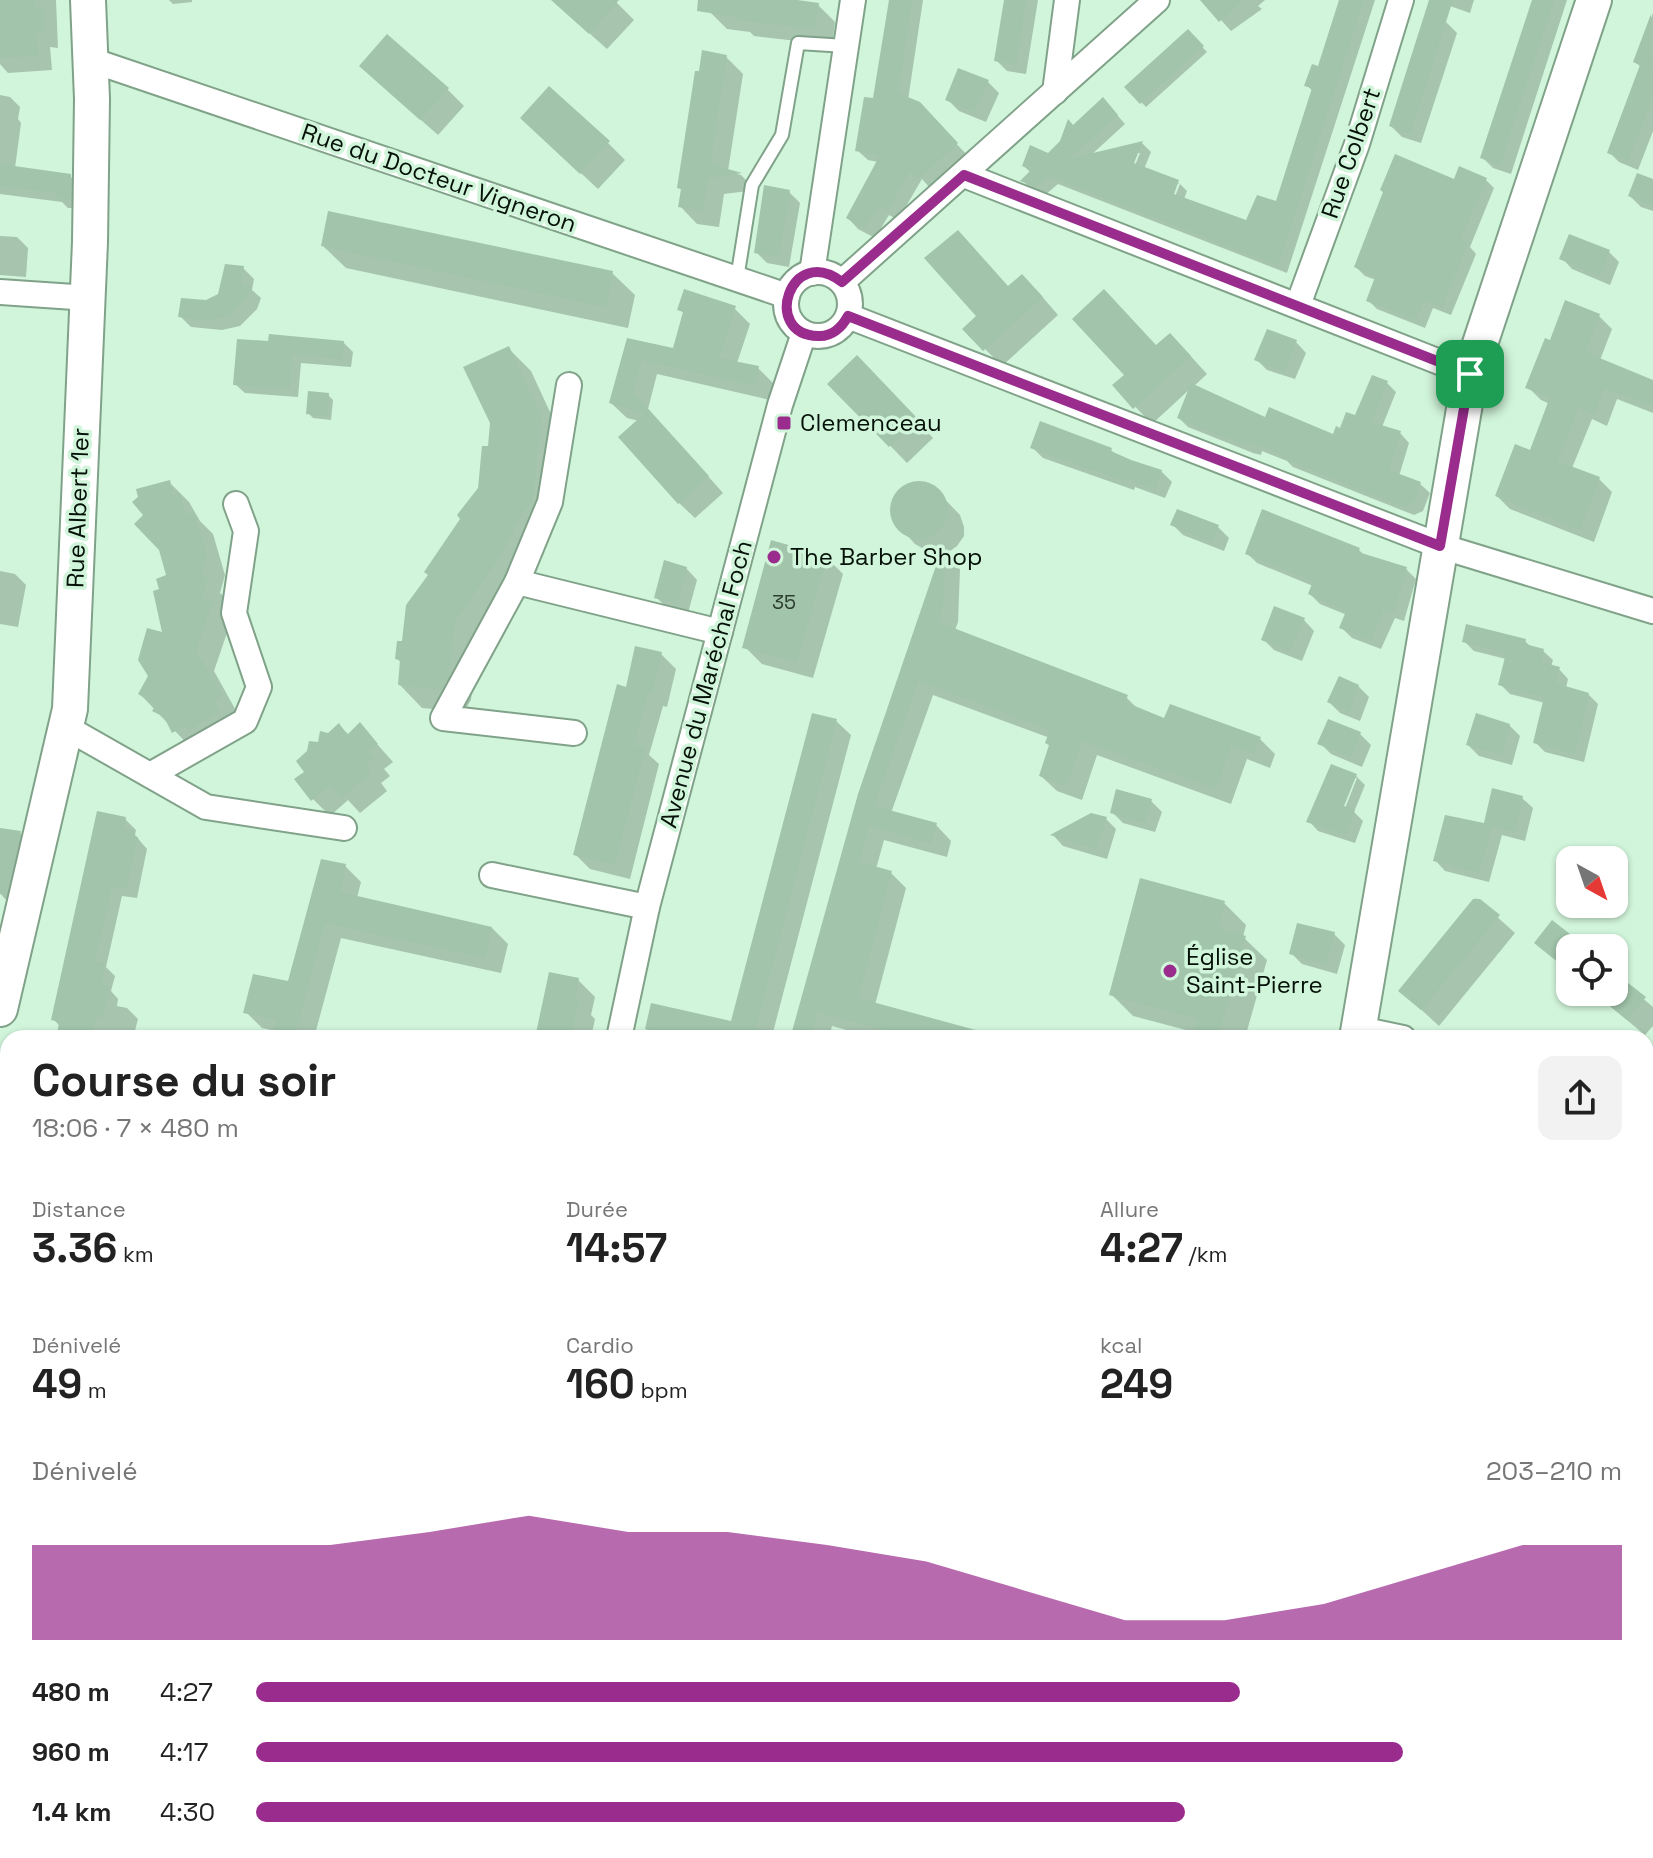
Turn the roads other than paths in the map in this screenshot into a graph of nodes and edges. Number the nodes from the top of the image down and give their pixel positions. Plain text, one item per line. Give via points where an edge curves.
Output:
1 (88, 0) edge
2 (853, 0) edge
3 (1067, 0) edge
4 (1157, 0) edge
5 (1401, 0) edge
6 (1594, 0) edge
7 (846, 46) junction
8 (91, 60) junction
9 (1055, 92) junction
10 (964, 175) junction
11 (812, 273) junction
12 (737, 279) junction
13 (842, 282) junction
14 (0, 292) edge
15 (787, 296) junction
16 (89, 298) junction
17 (1298, 305) junction
18 (848, 316) junction
19 (804, 333) junction
20 (1470, 374) junction
21 (569, 385) dead end
22 (236, 504) dead end
23 (1440, 546) junction
24 (517, 582) junction
25 (1653, 611) edge
26 (720, 632) junction
27 (67, 728) junction
28 (574, 733) dead end
29 (150, 775) junction
30 (344, 828) dead end
31 (492, 875) dead end
32 (647, 907) junction
33 (0, 1009) edge
34 (621, 1030) edge
35 (1359, 1030) edge

1 - 8 street, Rue Albert 1er
2 - 7 street
3 - 9 street
4 - 9 street
5 - 17 street, Rue Colbert via 1357,144
6 - 20 street
7 - 11 street
7 - 12 lane via 798,43 782,135 752,185
8 - 12 street, Rue du Docteur Vigneron
8 - 16 street, Rue Albert 1er
9 - 10 street
10 - 13 street
10 - 17 street
11 - 13 street
11 - 15 street via 796,281
12 - 15 street, Rue du Docteur Vigneron
13 - 18 street via 850,298
14 - 16 street
15 - 19 street via 789,318
16 - 27 street, Rue Albert 1er
17 - 20 street
18 - 19 street via 825,336
18 - 23 street
19 - 26 street, Avenue du Maréchal Foch
20 - 23 street
21 - 24 street via 550,502
22 - 29 street via 246,531 234,613 259,687 245,721
23 - 25 street
23 - 35 street
24 - 26 street
24 - 28 street via 443,718
26 - 32 street, Avenue du Maréchal Foch
27 - 29 street
27 - 33 street, Rue Albert 1er
29 - 30 street via 206,807
31 - 32 street
32 - 34 street, Avenue du Maréchal Foch

